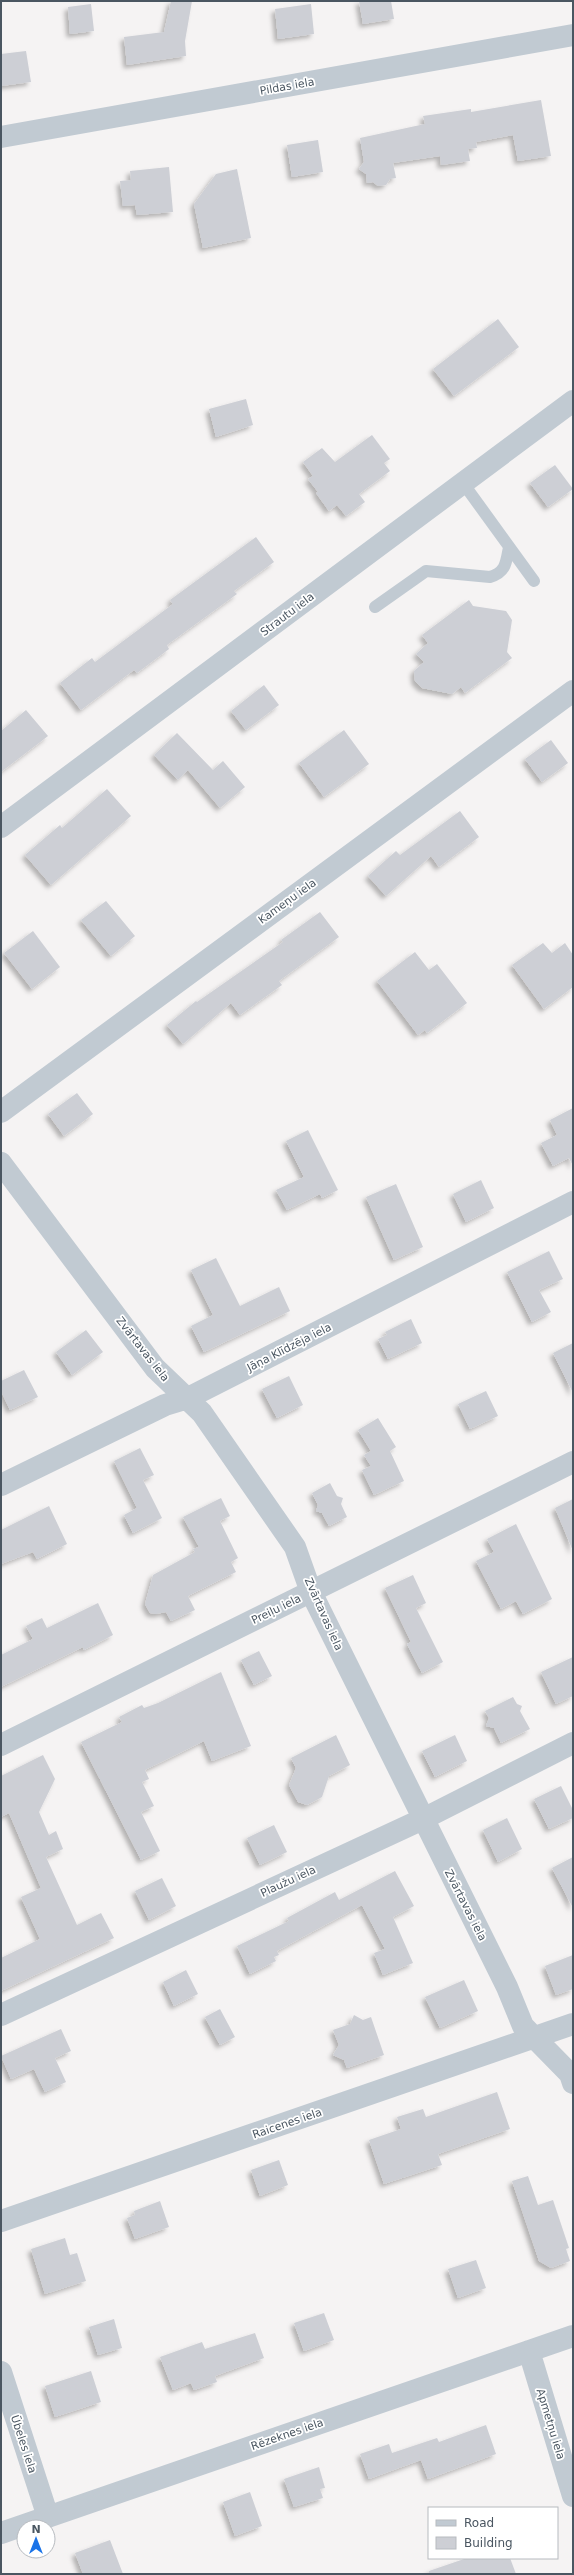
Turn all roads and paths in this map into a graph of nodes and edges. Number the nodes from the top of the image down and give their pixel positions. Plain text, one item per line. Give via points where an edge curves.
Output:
1 (573, 35) edge
2 (1, 137) edge
3 (573, 401) edge
4 (462, 483) junction
5 (509, 547) junction
6 (534, 581) dead end
7 (375, 607) dead end
8 (573, 691) edge
9 (1, 827) edge
10 (1, 1112) edge
11 (1, 1163) edge
12 (573, 1202) edge
13 (188, 1398) junction
14 (573, 1462) edge
15 (1, 1485) edge
16 (311, 1592) junction
17 (573, 1744) edge
18 (1, 1745) edge
19 (423, 1819) junction
20 (1, 2015) edge
21 (573, 2024) edge
22 (532, 2038) junction
23 (573, 2083) edge
24 (1, 2221) edge
25 (573, 2336) edge
26 (528, 2351) junction
27 (1, 2372) edge
28 (573, 2496) edge
29 (48, 2517) junction
30 (1, 2533) edge

1 - 2 street, Pildas iela
3 - 4 street, Strautu iela
4 - 5 lane
4 - 9 street, Strautu iela
5 - 6 lane
5 - 7 lane via 505,567 500,574 490,577 426,571
8 - 10 street, Kameņu iela
11 - 13 street, Zvārtavas iela via 156,1368 169,1384
12 - 13 street, Jāņa Klīdzēja iela
13 - 15 street, Jāņa Klīdzēja iela via 165,1405
13 - 16 street, Zvārtavas iela via 202,1413 295,1547
14 - 16 street, Preiļu iela
16 - 18 street, Preiļu iela
16 - 19 street, Zvārtavas iela
17 - 19 street, Plaužu iela
19 - 20 street, Plaužu iela
19 - 22 street, Zvārtavas iela via 507,1986 523,2026
21 - 22 street, Raicenes iela
22 - 23 street, Zvārtavas iela via 570,2074
22 - 24 street, Raicenes iela
25 - 26 street, Rēzeknes iela
26 - 28 street, Apmetņu iela
26 - 29 street, Rēzeknes iela
27 - 29 street, Ūbeles iela
29 - 30 street, Rēzeknes iela

